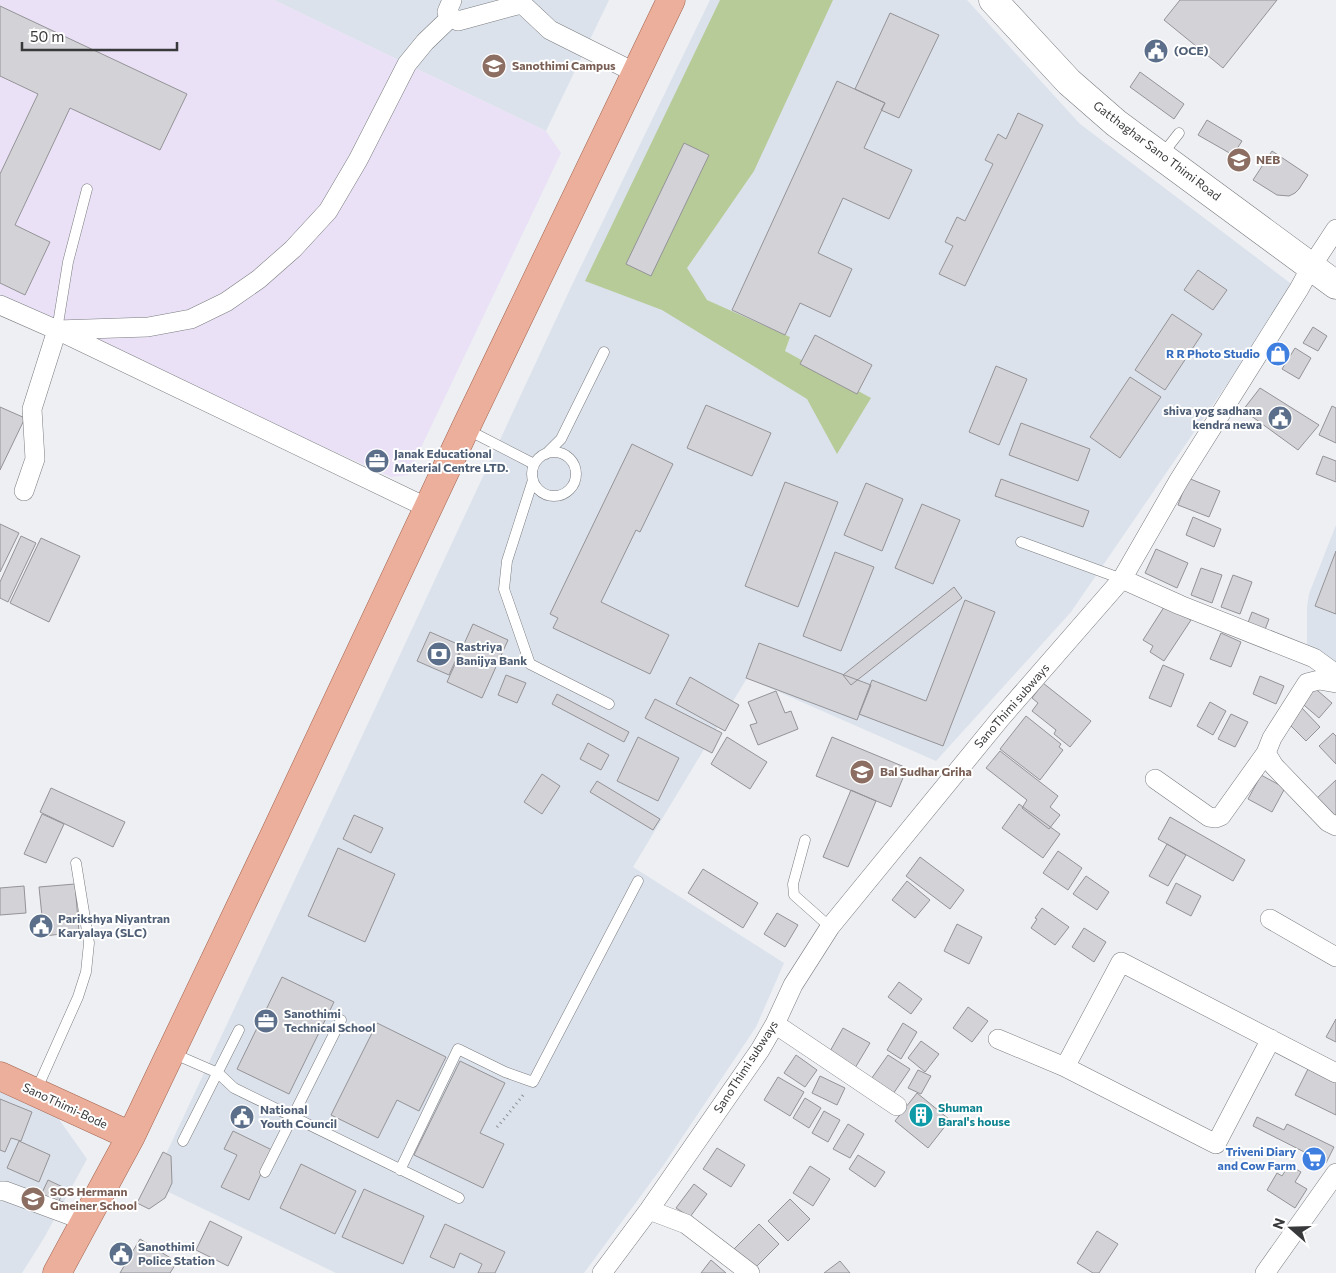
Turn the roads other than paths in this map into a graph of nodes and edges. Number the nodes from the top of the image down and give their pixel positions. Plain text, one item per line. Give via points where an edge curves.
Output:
1 (671, 0) edge
2 (993, 0) edge
3 (519, 2) edge
4 (452, 8) edge
5 (636, 73) junction
6 (1179, 134) dead end
7 (1161, 156) junction
8 (87, 189) dead end
9 (1336, 229) edge
10 (1311, 267) junction
11 (1336, 285) edge
12 (0, 305) edge
13 (57, 330) junction
14 (604, 352) dead end
15 (465, 429) junction
16 (546, 454) junction
17 (534, 464) junction
18 (533, 480) junction
19 (24, 491) dead end
20 (428, 508) junction
21 (1021, 542) dead end
22 (1122, 579) junction
23 (1336, 674) edge
24 (1336, 683) edge
25 (609, 704) dead end
26 (1266, 753) junction
27 (1155, 780) dead end
28 (1336, 826) edge
29 (805, 840) dead end
30 (76, 863) dead end
31 (638, 880) dead end
32 (1270, 919) dead end
33 (830, 927) junction
34 (1336, 957) edge
35 (341, 1020) dead end
36 (775, 1024) junction
37 (240, 1030) dead end
38 (998, 1039) dead end
39 (1271, 1039) junction
40 (171, 1052) junction
41 (1064, 1067) junction
42 (218, 1073) junction
43 (1336, 1073) edge
44 (0, 1076) edge
45 (36, 1092) junction
46 (897, 1106) dead end
47 (293, 1116) junction
48 (131, 1136) junction
49 (183, 1141) dead end
50 (400, 1170) junction
51 (265, 1172) dead end
52 (1336, 1173) edge
53 (0, 1191) edge
54 (459, 1198) dead end
55 (649, 1210) junction
56 (86, 1221) junction
57 (57, 1273) edge
58 (602, 1273) edge
59 (750, 1273) edge
60 (1265, 1273) edge

1 - 5 main road
2 - 7 main road, Gatthaghar Sano Thimi Road via 1069,82
3 - 4 street via 458,20
3 - 5 street via 550,30
4 - 13 street via 407,64 328,211 259,280 226,302 191,319 148,327
5 - 15 main road
6 - 7 lane
7 - 10 main road, Gatthaghar Sano Thimi Road
8 - 13 lane via 68,262
9 - 10 street, SanoThimi subways
10 - 11 main road, Gatthaghar Sano Thimi Road
10 - 22 street, SanoThimi subways via 1179,480
12 - 13 street
13 - 19 street via 32,409 36,459
13 - 20 street
14 - 16 lane via 561,439
15 - 17 lane
15 - 20 main road
16 - 17 lane
16 - 18 lane via 561,453 573,462 576,469 574,484 563,495 548,496 536,487
17 - 18 lane
18 - 25 lane via 507,560 504,589 530,664
20 - 40 main road
21 - 22 lane
22 - 23 street via 1314,658
22 - 33 street, SanoThimi subways via 1000,719
24 - 26 street via 1319,680 1307,683
26 - 27 street via 1221,816 1216,818
26 - 28 street via 1274,766 1328,822
29 - 33 lane via 793,884 794,895
30 - 45 lane via 89,943 86,972
31 - 50 lane via 533,1082 458,1049
32 - 34 street
33 - 36 street, SanoThimi subways via 793,985
35 - 47 lane
36 - 46 street
36 - 55 street, SanoThimi subways
37 - 42 lane
38 - 41 street
39 - 41 street via 1121,962
39 - 41 street via 1216,1144
39 - 43 street
40 - 42 lane
40 - 48 main road
42 - 47 lane via 234,1088
42 - 49 lane
44 - 45 main road, SanoThimi-Bode
45 - 48 main road, SanoThimi-Bode
47 - 50 lane
47 - 51 lane
48 - 56 main road
50 - 54 lane
52 - 60 street
53 - 56 street
55 - 58 street, SanoThimi subways
55 - 59 street via 686,1224
56 - 57 main road

